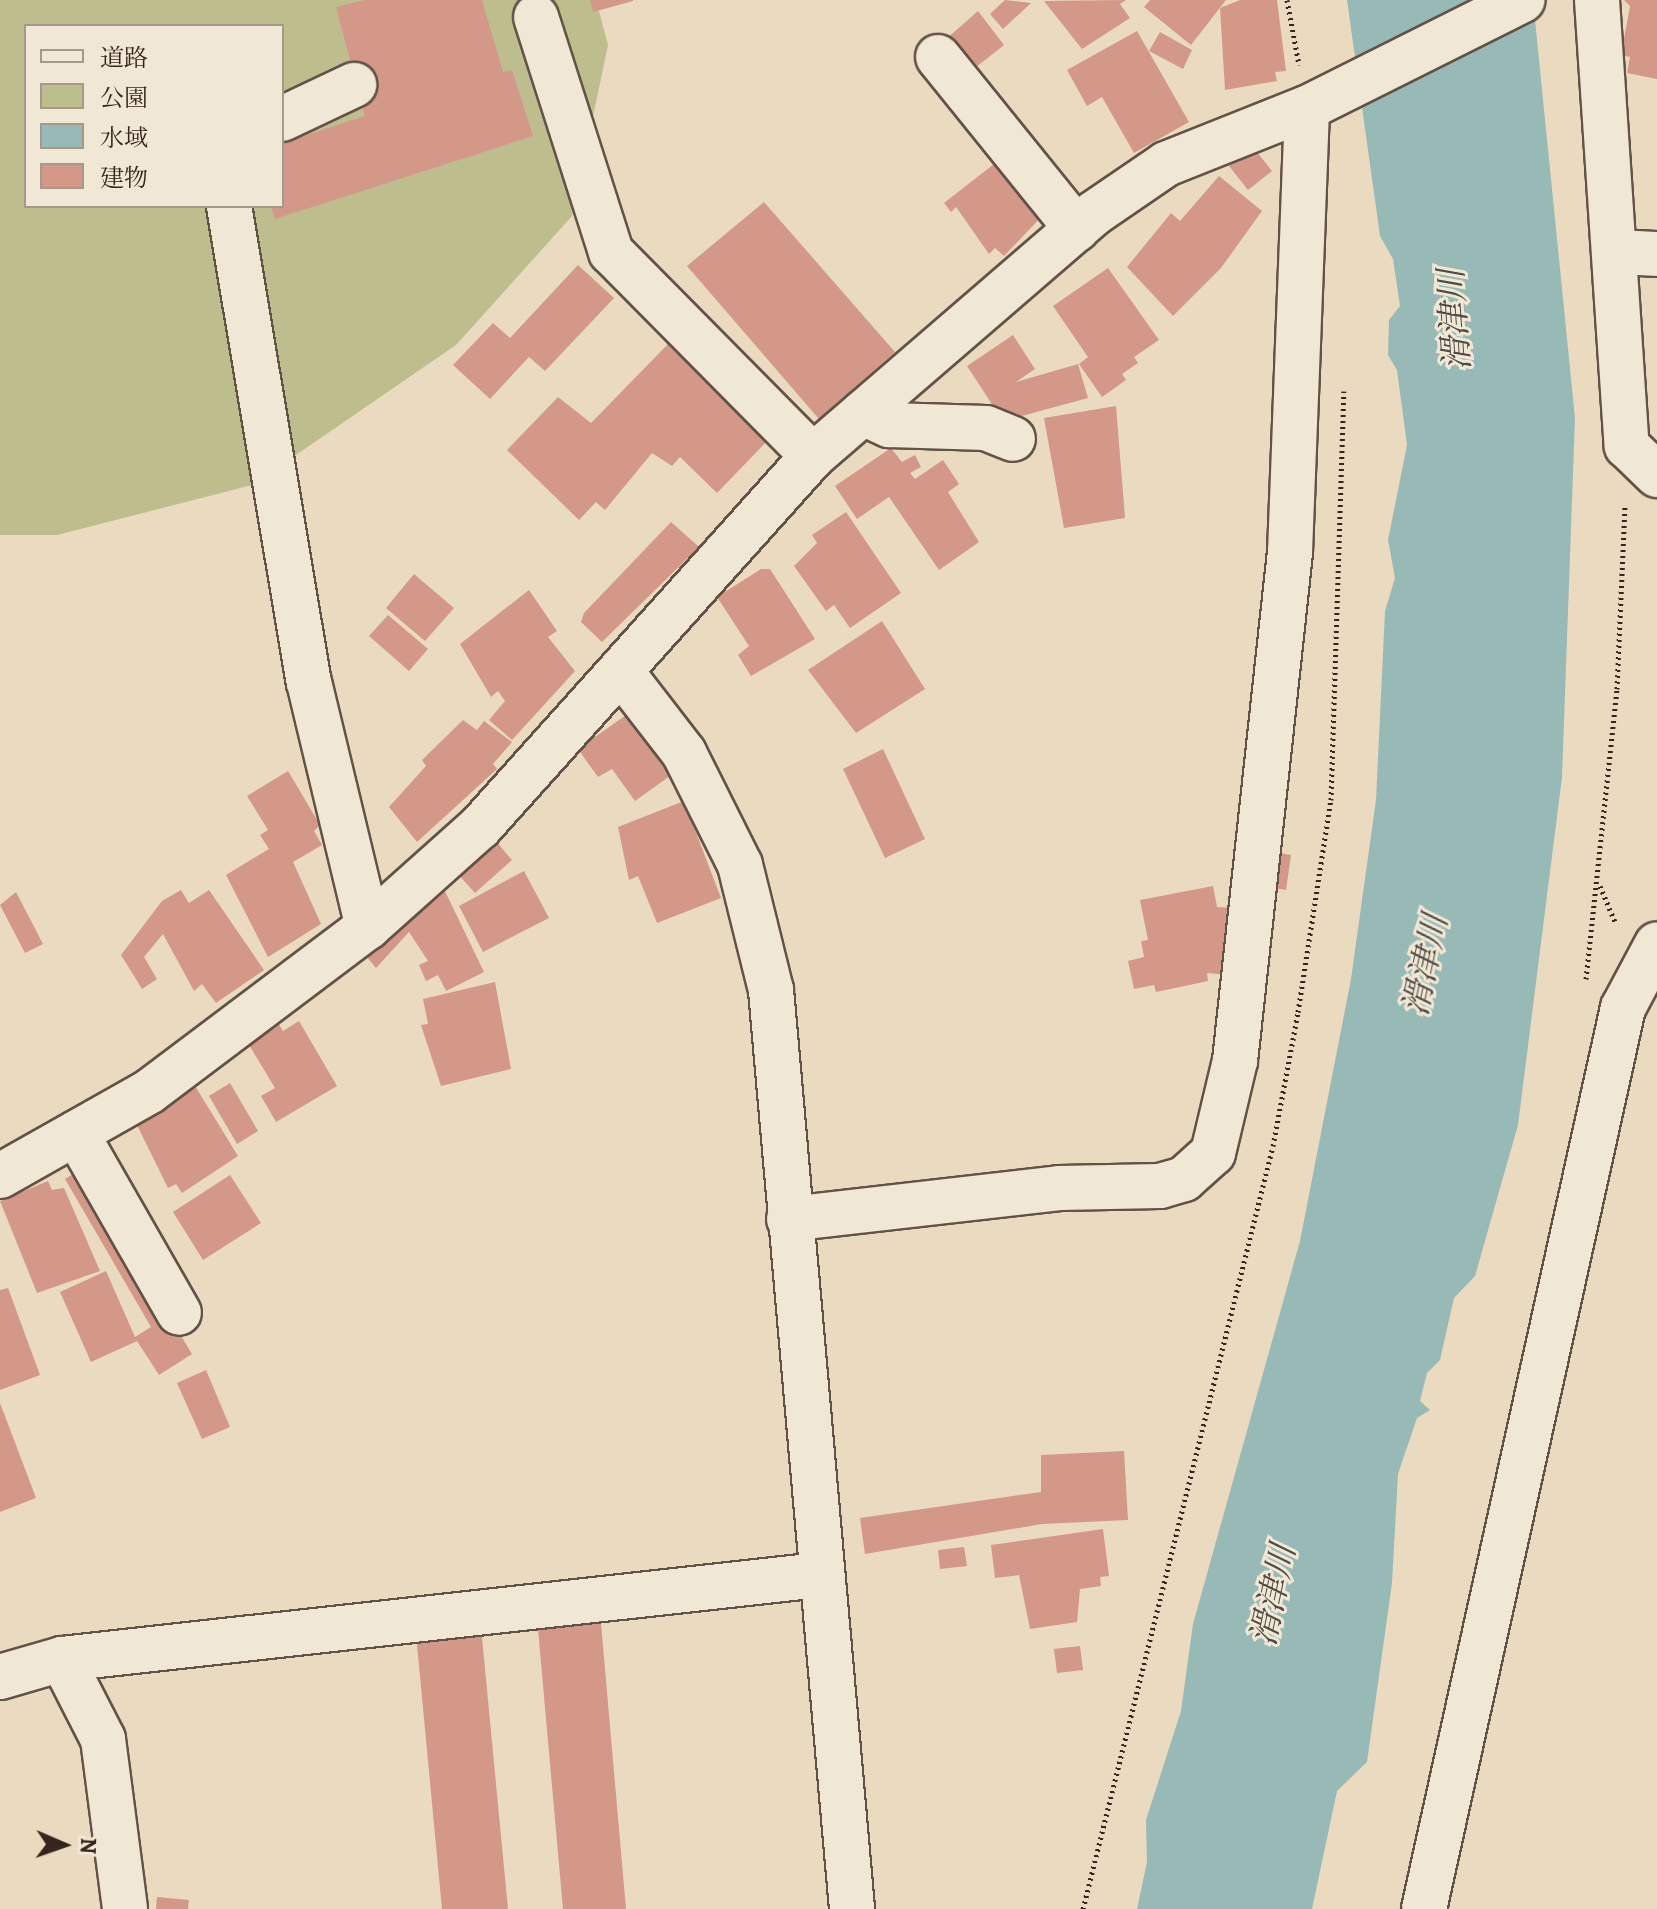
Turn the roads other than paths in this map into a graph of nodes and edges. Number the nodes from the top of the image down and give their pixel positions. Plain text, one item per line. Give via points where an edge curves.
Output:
1 (1523, 0) edge
2 (1597, 0) edge
3 (536, 17) dead end
4 (938, 57) dead end
5 (354, 85) dead end
6 (1315, 104) junction
7 (284, 118) edge
8 (229, 208) edge
9 (1077, 229) junction
10 (1637, 253) edge
11 (863, 413) junction
12 (1013, 439) dead end
13 (813, 456) junction
14 (1642, 460) edge
15 (623, 674) junction
16 (368, 927) junction
17 (1657, 944) edge
18 (76, 1133) junction
19 (0, 1176) edge
20 (789, 1219) junction
21 (179, 1313) dead end
22 (819, 1575) junction
23 (62, 1659) junction
24 (0, 1677) edge
25 (125, 1909) edge
26 (852, 1909) edge
27 (1424, 1909) edge

1 - 6 street
2 - 10 street
3 - 13 street via 611,252
4 - 9 street
5 - 7 street
6 - 9 street via 1166,164
6 - 20 street via 1290,552 1235,1061 1213,1153 1184,1179 1160,1186 1059,1188
8 - 16 street via 309,682
9 - 11 street
10 - 14 street
11 - 12 street via 889,425 986,428
11 - 13 street
13 - 15 street
15 - 16 street via 480,827
15 - 20 street via 684,753 740,865 771,990
16 - 18 street via 150,1091
17 - 27 street via 1623,1008
18 - 19 street
18 - 21 street
20 - 22 street
22 - 23 street
22 - 26 street
23 - 24 street
23 - 25 street via 103,1739 128,1891

